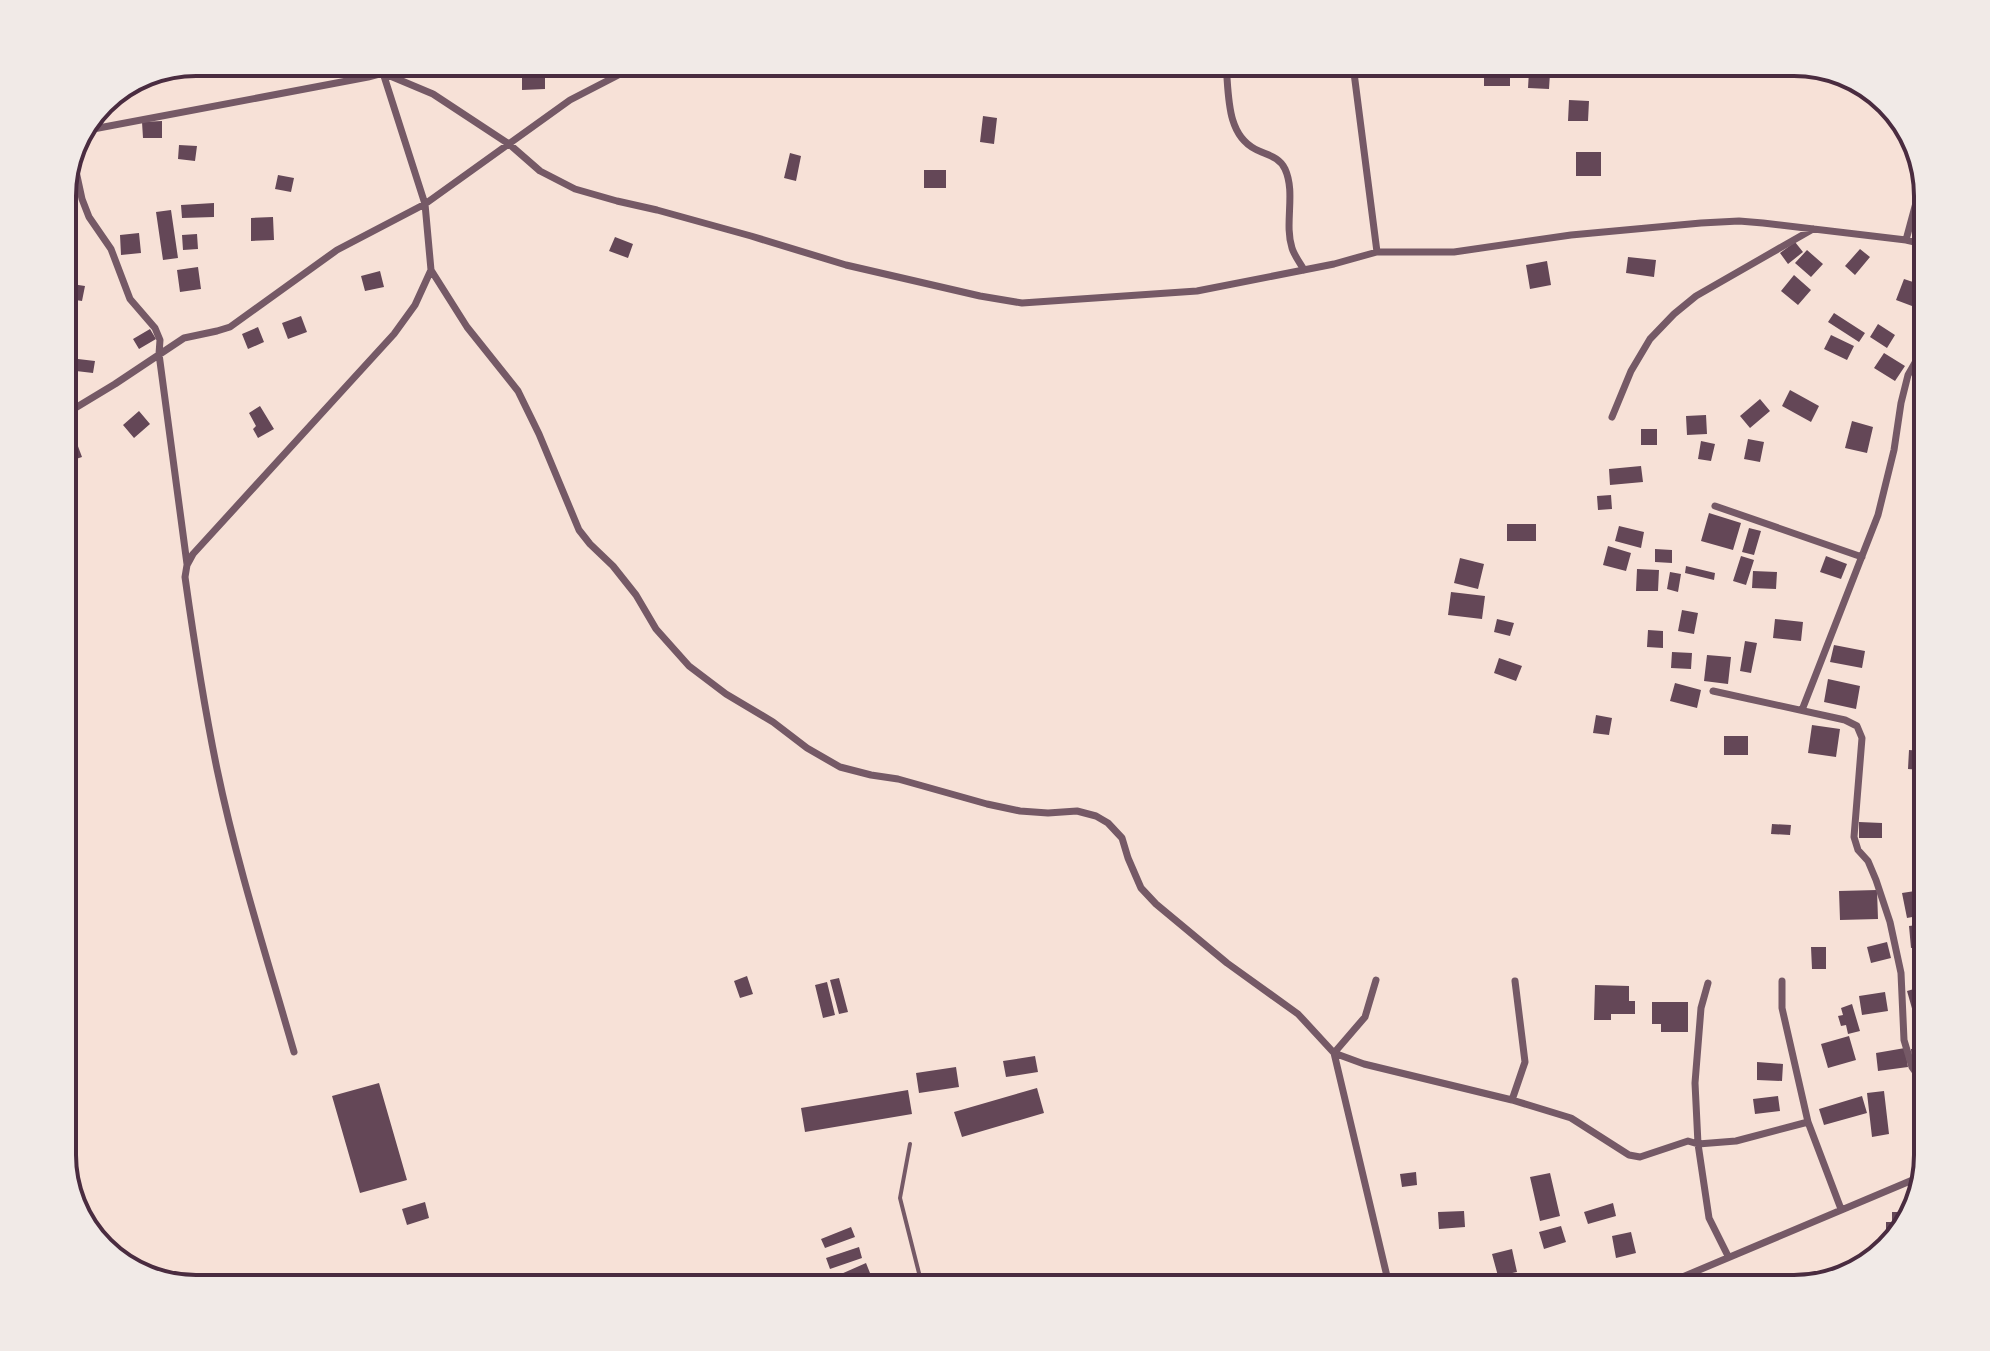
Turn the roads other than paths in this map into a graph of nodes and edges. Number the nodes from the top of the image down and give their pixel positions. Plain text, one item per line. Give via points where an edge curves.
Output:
1 (371, 76) edge
2 (384, 76) edge
3 (392, 76) edge
4 (616, 76) edge
5 (1227, 76) edge
6 (1354, 76) edge
7 (368, 77) joint
8 (97, 128) edge
9 (509, 144) junction
10 (78, 179) edge
11 (425, 204) junction
12 (1914, 210) edge
13 (1813, 229) junction
14 (1906, 240) junction
15 (1914, 242) edge
16 (1377, 252) junction
17 (431, 270) junction
18 (1304, 270) junction
19 (159, 354) junction
20 (1914, 364) edge
21 (76, 407) edge
22 (1612, 417) dead end
23 (1715, 506) dead end
24 (1862, 557) junction
25 (187, 565) junction
26 (1713, 691) dead end
27 (1802, 710) junction
28 (1376, 980) dead end
29 (1515, 981) dead end
30 (1782, 981) dead end
31 (1708, 983) dead end
32 (294, 1052) dead end
33 (1334, 1053) junction
34 (1914, 1070) edge
35 (1512, 1100) junction
36 (1808, 1122) junction
37 (910, 1144) dead end
38 (1698, 1144) junction
39 (1911, 1180) edge
40 (1841, 1209) junction
41 (1728, 1256) junction
42 (919, 1275) edge
43 (1387, 1275) edge
44 (1685, 1275) edge

1 - 7 street
2 - 11 street
3 - 9 street via 433,94
4 - 9 street via 570,100
5 - 18 street via 1239,135 1284,165 1292,249
6 - 16 street
7 - 8 street
9 - 11 street
9 - 18 street via 540,171 575,189 846,265 1022,303 1197,291
10 - 19 street via 89,217 111,249 130,299 155,328
11 - 17 street
11 - 19 street via 337,250 230,327 184,338
12 - 14 street
13 - 14 street
13 - 16 street via 1739,221 1701,223 1454,252
13 - 22 street via 1674,314 1650,339
14 - 15 street
16 - 18 street
17 - 25 street via 394,334
17 - 33 street via 467,327 518,391 579,530 689,666 840,767 1020,811 1077,811 1108,823 1122,838 1141,888 1156,904 1298,1014
19 - 21 street
19 - 25 street
20 - 24 street via 1878,515
23 - 24 street
24 - 27 street
25 - 32 street via 197,665 218,772
26 - 27 street
27 - 34 street via 1845,720 1857,726 1862,738 1854,837 1890,922 1901,973 1904,1040
28 - 33 street via 1365,1017
29 - 35 street via 1525,1062
30 - 36 street via 1782,1008
31 - 38 street via 1695,1083
33 - 35 street
33 - 43 street
35 - 38 street via 1571,1118 1629,1155 1640,1157 1688,1141
36 - 38 street via 1736,1141
36 - 40 street
37 - 42 lane via 900,1198
38 - 41 street via 1709,1218
39 - 40 street
40 - 41 street
41 - 44 street

